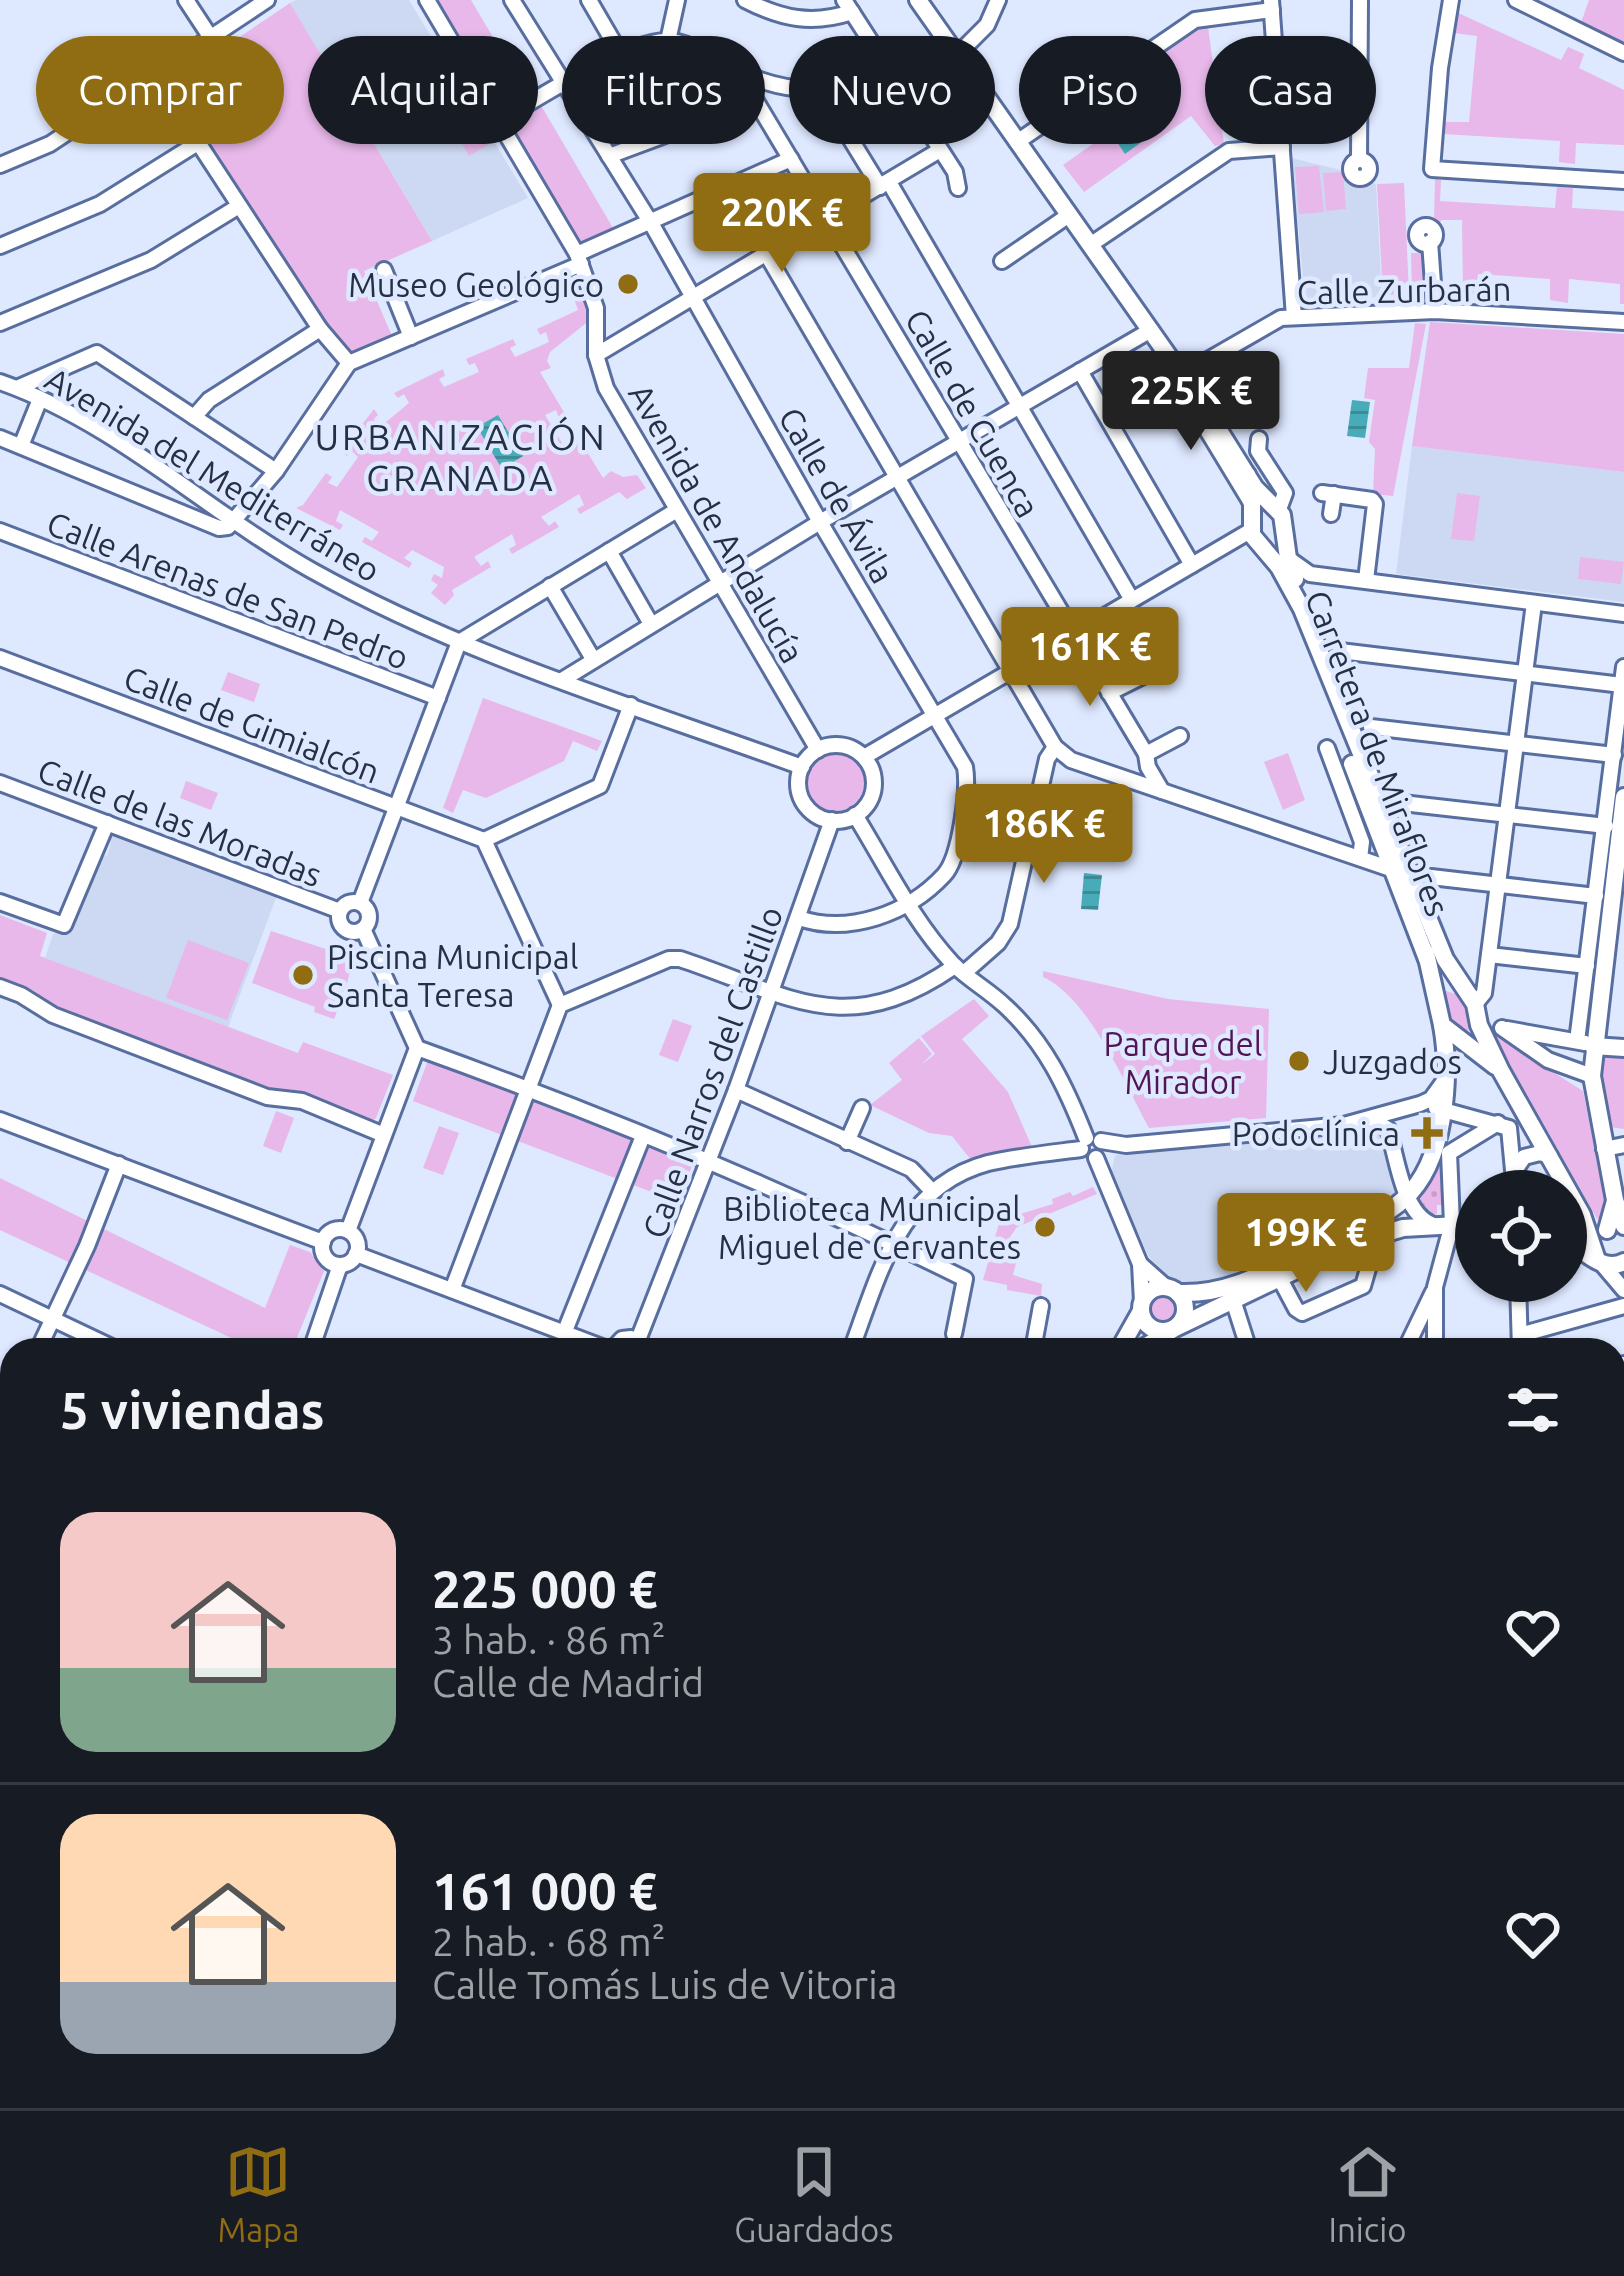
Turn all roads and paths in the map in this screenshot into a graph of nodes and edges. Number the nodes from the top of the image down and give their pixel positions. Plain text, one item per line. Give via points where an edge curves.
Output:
1 (186, 0) edge
2 (267, 0) edge
3 (428, 0) edge
4 (512, 0) edge
5 (589, 0) edge
6 (677, 0) edge
7 (745, 0) edge
8 (918, 0) edge
9 (998, 0) edge
10 (1360, 0) edge
11 (1450, 0) edge
12 (1516, 0) edge
13 (1271, 5) edge
14 (848, 6) edge
15 (210, 36) edge
16 (214, 36) edge
17 (450, 36) edge
18 (610, 36) edge
19 (669, 36) edge
20 (868, 36) edge
21 (940, 36) edge
22 (967, 36) edge
23 (1624, 53) edge
24 (562, 83) edge
25 (995, 112) edge
26 (765, 119) edge
27 (1017, 142) junction
28 (50, 144) edge
29 (196, 144) joint
30 (514, 144) edge
31 (601, 144) edge
32 (641, 144) edge
33 (857, 144) edge
34 (936, 144) edge
35 (1282, 147) junction
36 (940, 150) junction
37 (609, 156) junction
38 (790, 159) junction
39 (1359, 160) dead end
40 (0, 165) edge
41 (1624, 181) edge
42 (884, 185) junction
43 (958, 188) dead end
44 (239, 206) junction
45 (1069, 215) junction
46 (828, 219) junction
47 (651, 223) junction
48 (1430, 242) dead end
49 (1090, 245) junction
50 (0, 246) edge
51 (767, 255) junction
52 (579, 259) junction
53 (1002, 261) dead end
54 (384, 270) dead end
55 (695, 299) junction
56 (1435, 311) junction
57 (1294, 317) junction
58 (1624, 322) edge
59 (0, 323) edge
60 (320, 329) junction
61 (1151, 330) junction
62 (411, 337) junction
63 (596, 356) junction
64 (349, 363) junction
65 (1080, 371) junction
66 (1188, 374) junction
67 (0, 382) edge
68 (17, 388) junction
69 (40, 399) junction
70 (1020, 406) junction
71 (194, 417) junction
72 (0, 438) edge
73 (1259, 439) dead end
74 (958, 442) junction
75 (20, 446) junction
76 (276, 471) junction
77 (1247, 475) junction
78 (898, 478) junction
79 (677, 510) junction
80 (1276, 511) junction
81 (1331, 514) dead end
82 (237, 521) junction
83 (820, 522) junction
84 (1253, 524) junction
85 (0, 531) edge
86 (1283, 536) junction
87 (608, 551) junction
88 (1283, 562) junction
89 (1192, 565) junction
90 (1366, 580) junction
91 (720, 582) junction
92 (550, 586) junction
93 (1132, 600) junction
94 (1534, 603) junction
95 (1624, 614) edge
96 (651, 624) junction
97 (1072, 635) junction
98 (459, 642) junction
99 (1340, 651) dead end
100 (0, 658) edge
101 (593, 659) junction
102 (1624, 667) edge
103 (1155, 670) dead end
104 (1011, 671) junction
105 (1524, 674) junction
106 (562, 680) junction
107 (1622, 685) edge
108 (1109, 693) junction
109 (438, 698) junction
110 (631, 705) junction
111 (934, 716) junction
112 (1371, 727) dead end
113 (1180, 736) dead end
114 (1516, 744) junction
115 (1054, 747) junction
116 (1327, 748) dead end
117 (818, 750) junction
118 (1614, 755) junction
119 (864, 758) junction
120 (1147, 760) junction
121 (802, 767) junction
122 (1134, 781) junction
123 (0, 783) edge
124 (1162, 791) junction
125 (1624, 797) edge
126 (1402, 803) dead end
127 (396, 808) junction
128 (856, 815) junction
129 (1506, 815) junction
130 (832, 820) junction
131 (107, 823) junction
132 (1606, 826) junction
133 (484, 840) junction
134 (1396, 845) junction
135 (1360, 858) junction
136 (1394, 870) junction
137 (1431, 877) dead end
138 (1497, 884) junction
139 (1596, 896) junction
140 (0, 902) edge
141 (906, 902) junction
142 (360, 903) junction
143 (340, 911) junction
144 (799, 918) junction
145 (363, 929) junction
146 (1489, 955) junction
147 (1427, 959) junction
148 (1587, 965) junction
149 (959, 969) junction
150 (0, 987) edge
151 (1462, 988) junction
152 (771, 994) junction
153 (1435, 999) junction
154 (1475, 1004) junction
155 (560, 1005) junction
156 (1479, 1024) junction
157 (1442, 1025) junction
158 (1544, 1035) junction
159 (1461, 1040) junction
160 (1585, 1043) junction
161 (417, 1048) junction
162 (1624, 1048) edge
163 (1539, 1054) junction
164 (1501, 1070) junction
165 (1447, 1076) junction
166 (1592, 1076) junction
167 (528, 1088) junction
168 (736, 1090) junction
169 (1420, 1104) junction
170 (862, 1108) dead end
171 (1444, 1109) junction
172 (1389, 1112) junction
173 (0, 1120) edge
174 (1373, 1120) junction
175 (1498, 1123) junction
176 (1388, 1129) junction
177 (384, 1135) junction
178 (643, 1136) junction
179 (847, 1142) junction
180 (1624, 1145) edge
181 (1093, 1148) junction
182 (1604, 1149) junction
183 (1550, 1156) junction
184 (709, 1163) junction
185 (119, 1164) junction
186 (1514, 1170) edge
187 (1519, 1170) edge
188 (932, 1190) junction
189 (1409, 1195) junction
190 (1431, 1224) junction
191 (1452, 1224) junction
192 (1455, 1224) edge
193 (348, 1231) junction
194 (1378, 1234) junction
195 (323, 1241) junction
196 (1607, 1241) edge
197 (891, 1242) junction
198 (356, 1254) junction
199 (1624, 1262) edge
200 (1140, 1264) junction
201 (340, 1265) junction
202 (1280, 1280) junction
203 (1435, 1287) junction
204 (452, 1290) junction
205 (1172, 1290) junction
206 (1624, 1290) edge
207 (0, 1294) edge
208 (1519, 1302) edge
209 (1234, 1303) junction
210 (1041, 1306) dead end
211 (1142, 1306) junction
212 (1624, 1306) edge
213 (53, 1321) junction
214 (1175, 1328) junction
215 (565, 1331) junction
216 (954, 1334) dead end
217 (44, 1338) edge
218 (91, 1338) edge
219 (315, 1338) edge
220 (582, 1338) edge
221 (645, 1338) edge
222 (855, 1338) edge
223 (1035, 1338) edge
224 (1125, 1338) edge
225 (1159, 1338) edge
226 (1245, 1338) edge
227 (1411, 1338) edge
228 (1435, 1338) edge
229 (1520, 1338) edge
230 (1532, 1338) edge

1 - 15 street
2 - 16 street
3 - 17 street, Avenida de Andalucía
4 - 24 street, Calle de Ávila
5 - 18 street
6 - 19 street
7 - 14 street via 794,20 824,21
8 - 21 main road
9 - 22 street via 987,25
10 - 39 street
11 - 41 street via 1432,169
12 - 23 street
13 - 27 street via 1183,26
13 - 35 street
14 - 20 street
25 - 27 main road
26 - 38 street, Calle de Cuenca
27 - 45 main road
28 - 40 street
29 - 44 street
29 - 50 street via 100,204
30 - 52 street, Avenida de Andalucía
31 - 37 street, Calle de Ávila
32 - 37 street
33 - 42 street
34 - 36 street
35 - 49 street via 1229,152
35 - 57 street
36 - 42 street
36 - 43 street
37 - 47 street, Calle de Ávila
38 - 46 street, Calle de Cuenca
38 - 47 street
42 - 46 street
42 - 70 street
44 - 59 street via 151,260
44 - 60 street
45 - 49 main road
45 - 53 street
46 - 51 street
46 - 74 street, Calle de Cuenca
47 - 52 street
47 - 55 street, Calle de Ávila
48 - 56 street
49 - 61 main road
51 - 55 street
51 - 78 street
52 - 62 street
52 - 63 street, Avenida de Andalucía via 596,308
54 - 62 street
55 - 63 street
55 - 83 street, Calle de Ávila
56 - 57 street, Calle Zurbarán
56 - 58 street, Calle Zurbarán
57 - 66 street, Calle Zurbarán
60 - 64 street
60 - 71 street
61 - 65 street
61 - 66 main road
62 - 64 street
63 - 79 street, Avenida de Andalucía via 606,388
64 - 76 street
65 - 70 street
65 - 89 street
66 - 77 main road
66 - 84 street via 1190,402
67 - 68 street, Avenida del Mediterráneo
68 - 69 street, Avenida del Mediterráneo
68 - 71 street via 97,353
69 - 75 street
69 - 82 street, Avenida del Mediterráneo
70 - 74 street
70 - 93 street
71 - 76 street
72 - 75 street
73 - 80 street via 1258,451 1285,494
74 - 78 street
74 - 97 street, Calle de Cuenca
75 - 82 street via 219,528
76 - 82 street
77 - 80 main road
77 - 84 main road
78 - 83 street
78 - 104 street
79 - 87 street
79 - 91 street, Avenida de Andalucía
80 - 84 main road via 1259,511
80 - 86 main road, Carretera de Miraflores
81 - 90 street via 1328,494 1376,504
82 - 98 street, Avenida del Mediterráneo via 309,569
83 - 91 street
83 - 111 street, Calle de Ávila
84 - 86 main road via 1275,543
84 - 88 main road, Carretera de Miraflores
84 - 89 street
85 - 109 street, Calle Arenas de San Pedro
86 - 88 main road, Carretera de Miraflores
87 - 92 street
87 - 96 street
88 - 90 street via 1310,574
88 - 134 main road, Carretera de Miraflores
88 - 136 main road, Carretera de Miraflores via 1283,592
89 - 93 street
90 - 94 street
91 - 96 street
91 - 117 street, Avenida de Andalucía
92 - 98 street
92 - 101 street
93 - 97 street
94 - 95 street
94 - 105 street
96 - 101 street
97 - 104 street
97 - 108 street, Calle de Cuenca
98 - 106 street, Avenida del Mediterráneo
98 - 109 street
99 - 105 street
100 - 127 street, Calle de Gimialcón
101 - 106 street
102 - 107 street
103 - 108 street
104 - 111 street
104 - 115 street
105 - 107 street
105 - 114 street
106 - 110 street, Avenida del Mediterráneo
107 - 118 street
108 - 120 street, Calle de Cuenca
109 - 127 street
110 - 121 street, Avenida del Mediterráneo
110 - 133 street via 600,786
111 - 119 street
111 - 141 street, Calle de Ávila via 969,785 948,872
112 - 114 street
113 - 120 street
114 - 118 street
114 - 129 street
115 - 122 street
115 - 149 street via 1010,924 998,943
116 - 135 street via 1362,842
117 - 119 street via 845,746
117 - 121 street
118 - 132 street
119 - 128 street via 873,792
120 - 122 street
120 - 124 street, Calle de Cuenca
121 - 130 street via 802,800
122 - 124 street
123 - 131 street, Calle de las Moradas
124 - 135 street
125 - 160 main road
126 - 129 street
127 - 133 street, Calle de Gimialcón
127 - 142 street
128 - 130 street
128 - 141 street
129 - 132 street
129 - 138 street
130 - 144 street, Calle Narros del Castillo
131 - 140 street via 64,925
131 - 143 street, Calle de las Moradas
132 - 139 street
133 - 155 street
134 - 147 main road, Carretera de Miraflores
134 - 151 main road, Carretera de Miraflores
135 - 136 street
136 - 147 main road, Carretera de Miraflores
137 - 138 street
138 - 139 street
138 - 146 street
139 - 148 street
141 - 144 street, Calle de Ávila via 855,925
141 - 149 street
142 - 143 street
142 - 145 street via 369,914
143 - 145 street via 346,929
144 - 152 street, Calle Narros del Castillo
145 - 161 street
146 - 148 street
146 - 154 street
147 - 153 main road, Carretera de Miraflores
148 - 160 street
149 - 152 street via 896,998 850,1008
149 - 181 street via 1036,1038
150 - 177 street via 53,1016
151 - 153 main road via 1445,986
151 - 154 main road
152 - 155 street via 669,959
152 - 168 street, Calle Narros del Castillo
153 - 157 main road
154 - 156 main road
155 - 167 street
156 - 159 main road
156 - 164 main road
157 - 159 main road
157 - 165 main road
158 - 160 street
158 - 163 street
158 - 163 street via 1502,1028
159 - 164 main road
160 - 162 main road
160 - 166 main road
161 - 167 street
161 - 177 street
163 - 166 street
164 - 183 main road
165 - 169 street
165 - 171 main road
166 - 182 main road
167 - 178 street
167 - 204 street
168 - 179 street
168 - 184 street, Calle Narros del Castillo
169 - 171 street
169 - 172 street
170 - 179 street
171 - 175 street
171 - 189 main road
172 - 174 street
172 - 176 street
173 - 185 street
174 - 176 street
174 - 181 street
175 - 186 street via 1513,1138
175 - 191 street via 1449,1153
176 - 189 street
177 - 193 street
178 - 184 street
178 - 215 street
179 - 188 street via 911,1169
180 - 182 street
181 - 188 street via 988,1163
181 - 200 street
182 - 196 main road via 1615,1200
183 - 187 street via 1523,1157
183 - 196 main road
184 - 197 street
184 - 221 street, Calle Narros del Castillo
185 - 195 street
185 - 213 street
188 - 197 street
189 - 190 street
189 - 205 main road via 1240,1285 1201,1294
190 - 191 main road
190 - 194 main road
191 - 192 main road
191 - 203 street
193 - 195 street
193 - 198 street
194 - 202 main road
194 - 202 street via 1363,1286 1336,1300 1302,1313
195 - 201 street via 326,1258
196 - 199 main road via 1615,1267
196 - 206 street
197 - 216 street via 965,1279
197 - 222 street
198 - 201 street
198 - 204 street
200 - 205 street
200 - 211 street
201 - 219 street
202 - 209 main road
203 - 227 street
203 - 228 street
204 - 215 street
205 - 211 main road via 1154,1289
205 - 214 main road via 1185,1314
207 - 213 street
208 - 229 street
209 - 214 main road
209 - 226 street
210 - 223 street
211 - 214 main road via 1150,1328
211 - 224 main road
212 - 230 street
213 - 217 street
213 - 218 street
214 - 225 main road
215 - 220 street

